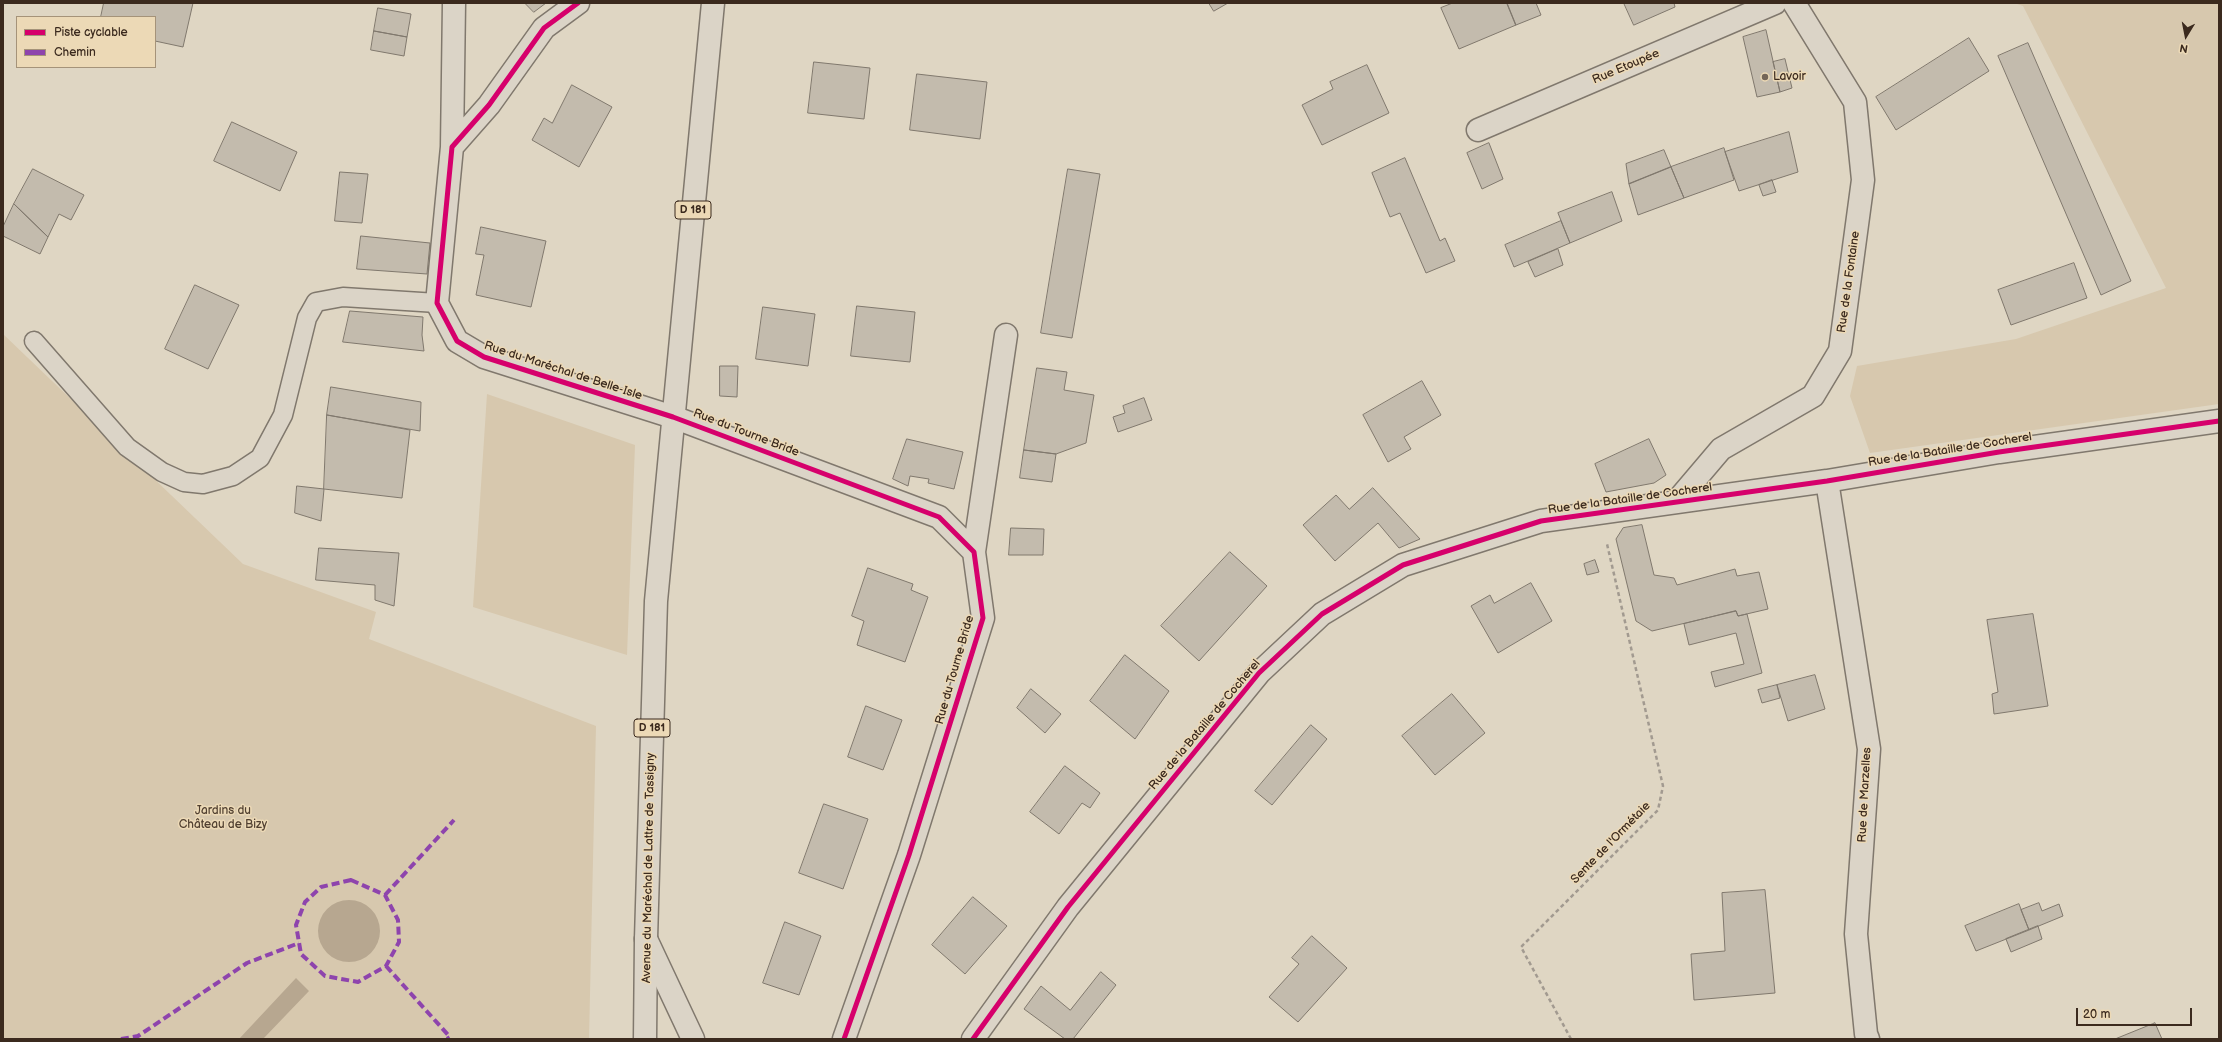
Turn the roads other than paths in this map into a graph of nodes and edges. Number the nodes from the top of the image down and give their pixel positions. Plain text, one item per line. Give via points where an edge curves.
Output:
1 (454, 3) edge
2 (578, 3) edge
3 (713, 3) edge
4 (1775, 3) edge
5 (1794, 3) edge
6 (1478, 130) dead end
7 (452, 147) junction
8 (437, 303) junction
9 (1006, 335) dead end
10 (34, 341) dead end
11 (673, 417) junction
12 (2219, 421) edge
13 (1827, 481) junction
14 (1676, 502) junction
15 (974, 552) junction
16 (646, 939) junction
17 (645, 1039) edge
18 (693, 1039) edge
19 (844, 1039) edge
20 (973, 1039) edge
21 (1868, 1039) edge

1 - 7 street
2 - 7 street via 544,28 489,105
3 - 11 street, Avenue du Maréchal de Lattre de Tassigny / D 181
4 - 6 street, Rue Etoupée
5 - 14 street, Rue de la Fontaine via 1855,102 1863,180 1840,350 1813,396 1721,449
7 - 8 street
8 - 10 lane via 343,297 316,302 307,318 284,416 260,458 233,476 203,484 184,482 162,472 127,447
8 - 11 street, Rue du Maréchal de Belle-Isle via 457,341 484,357
9 - 15 street
11 - 15 street, Rue du Tourne Bride via 939,517
11 - 16 street, Avenue du Maréchal de Lattre de Tassigny / D 181 via 656,601
12 - 13 street, Rue de la Bataille de Cocherel via 2006,451
13 - 14 street, Rue de la Bataille de Cocherel
13 - 21 street, Rue de Marzelles via 1869,749 1856,934
14 - 20 street, Rue de la Bataille de Cocherel via 1540,521 1404,565 1322,614 1259,672 1068,907
15 - 19 street, Rue du Tourne Bride via 983,618 909,855
16 - 17 street, Avenue du Maréchal de Lattre de Tassigny / D 181
16 - 18 street

